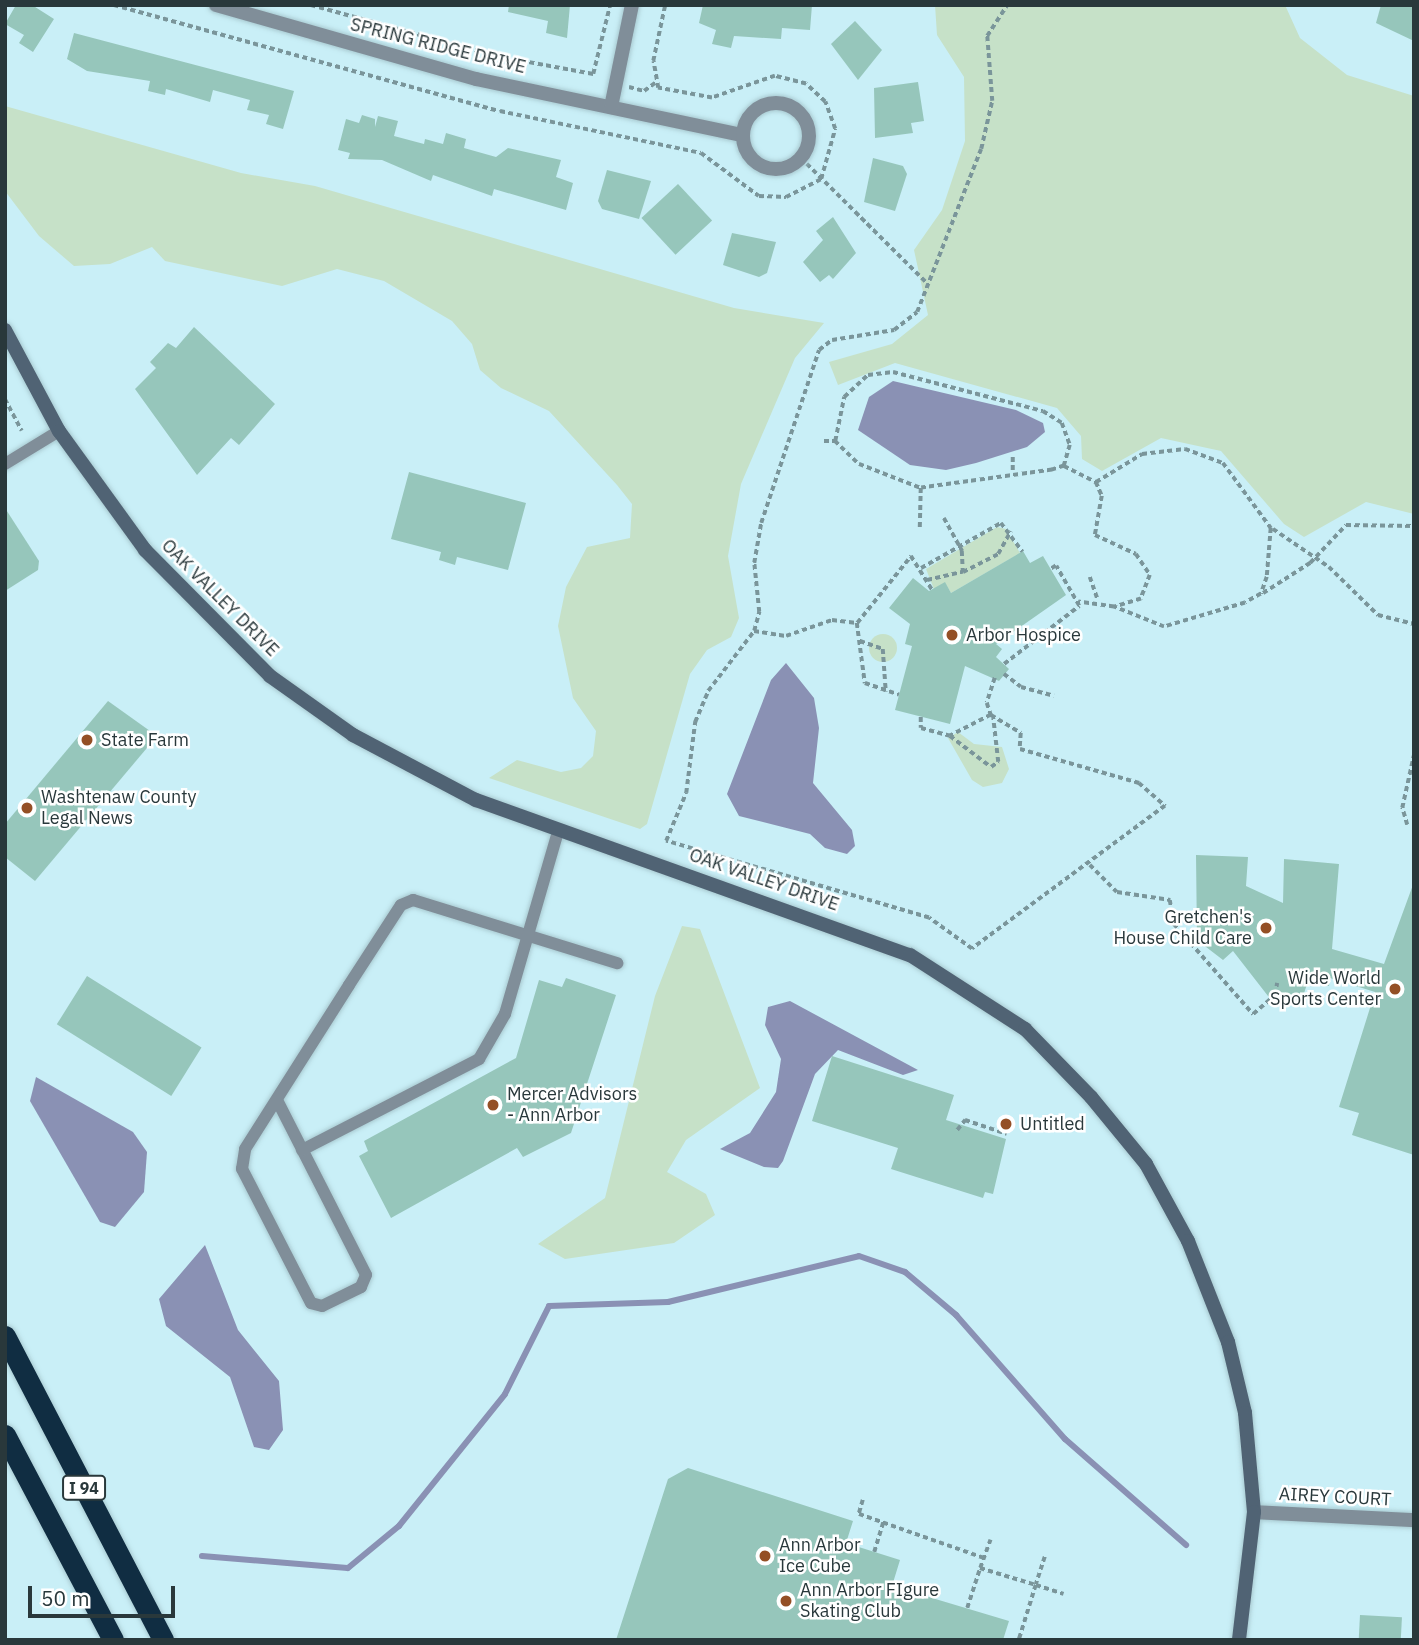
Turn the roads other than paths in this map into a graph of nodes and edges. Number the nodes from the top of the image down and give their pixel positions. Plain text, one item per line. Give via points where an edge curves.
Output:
1 (216, 5) edge
2 (632, 5) edge
3 (611, 107) junction
4 (742, 135) junction
5 (5, 330) edge
6 (59, 431) junction
7 (5, 464) edge
8 (558, 831) junction
9 (525, 934) junction
10 (617, 963) dead end
11 (277, 1100) junction
12 (302, 1150) junction
13 (5, 1336) edge
14 (5, 1435) edge
15 (1254, 1512) junction
16 (1414, 1520) edge
17 (113, 1640) edge
18 (163, 1640) edge
19 (1239, 1640) edge

1 - 3 street, SPRING RIDGE DRIVE via 476,79
2 - 3 street
3 - 4 street, SPRING RIDGE DRIVE
4 - 4 street via 757,165 788,168 801,159 809,130 788,105 755,110
5 - 6 street, OAK VALLEY DRIVE
6 - 7 lane
6 - 8 street, OAK VALLEY DRIVE via 145,550 270,676 417,772
8 - 9 lane
8 - 15 street, OAK VALLEY DRIVE via 843,927 921,961 1025,1029 1116,1125 1188,1241 1213,1295 1242,1401
9 - 10 lane
9 - 11 lane via 413,900 401,905
9 - 12 lane via 505,1014 479,1059 424,1093
11 - 12 lane
11 - 12 lane via 245,1149 242,1169 311,1303 322,1306 361,1287 366,1275
13 - 18 highway, I 94
14 - 17 highway, I 94
15 - 16 street, AIREY COURT
15 - 19 street, OAK VALLEY DRIVE

